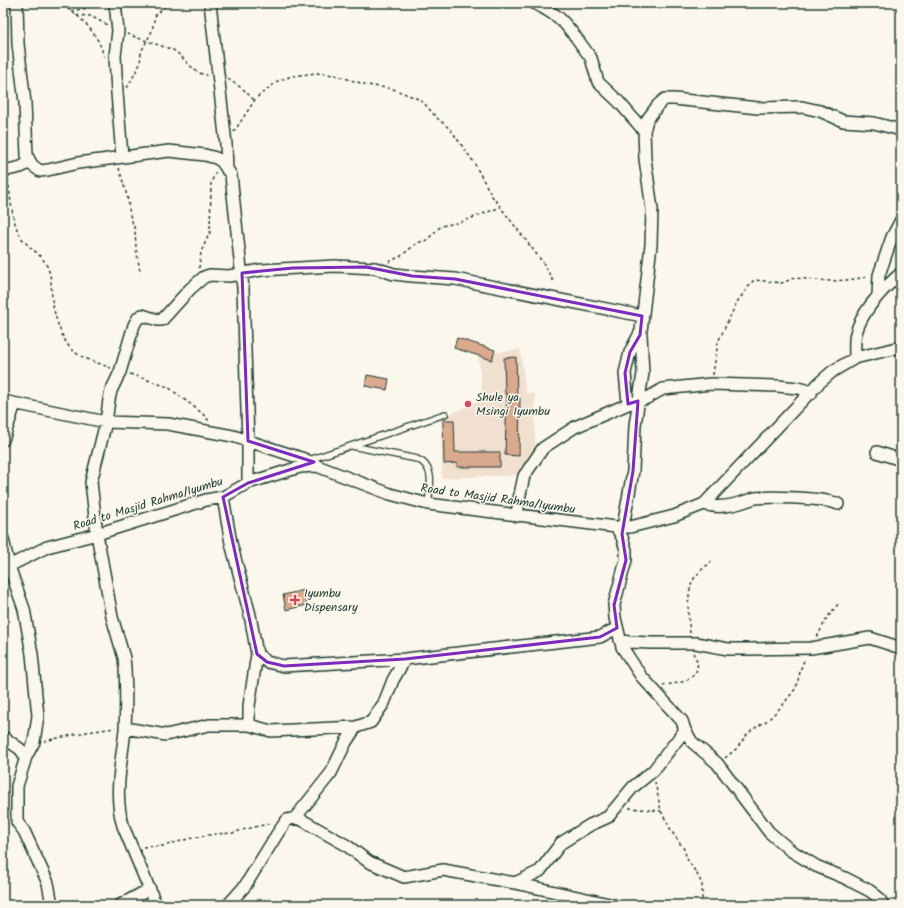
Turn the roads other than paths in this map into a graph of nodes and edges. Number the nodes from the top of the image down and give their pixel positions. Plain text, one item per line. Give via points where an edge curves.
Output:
1 (17, 3) edge
2 (115, 3) edge
3 (210, 3) edge
4 (534, 3) edge
5 (901, 130) edge
6 (644, 131) junction
7 (122, 157) junction
8 (30, 162) junction
9 (225, 166) junction
10 (4, 171) edge
11 (901, 220) edge
12 (242, 273) junction
13 (901, 273) edge
14 (878, 295) junction
15 (642, 316) junction
16 (641, 332) junction
17 (901, 347) edge
18 (855, 358) junction
19 (810, 394) junction
20 (3, 401) edge
21 (633, 403) junction
22 (15, 404) junction
23 (445, 414) dead end
24 (106, 422) junction
25 (3, 440) edge
26 (248, 441) junction
27 (352, 446) junction
28 (877, 452) dead end
29 (901, 460) edge
30 (313, 463) junction
31 (248, 483) junction
32 (223, 497) junction
33 (428, 504) junction
34 (704, 504) junction
35 (838, 504) dead end
36 (517, 516) junction
37 (620, 527) junction
38 (97, 534) junction
39 (3, 539) edge
40 (6, 568) edge
41 (617, 628) junction
42 (620, 640) junction
43 (901, 648) edge
44 (257, 654) junction
45 (405, 659) junction
46 (249, 725) junction
47 (356, 727) junction
48 (125, 728) junction
49 (685, 730) junction
50 (3, 737) edge
51 (26, 757) junction
52 (291, 819) junction
53 (515, 883) junction
54 (150, 889) junction
55 (52, 905) edge
56 (120, 905) edge
57 (156, 905) edge
58 (228, 905) edge
59 (614, 905) edge
60 (883, 905) edge

1 - 8 street via 27,156
2 - 7 street via 118,31 115,56
3 - 9 street via 226,144
4 - 6 street via 565,24 591,58 598,82
5 - 6 street via 874,123 843,121 820,111 802,107 758,108 665,99 647,120
6 - 15 street via 652,209 651,245
7 - 8 street via 40,171
7 - 9 street via 169,151 205,155 216,158
8 - 10 street
9 - 12 street via 231,175
11 - 14 street via 892,237 880,275
12 - 15 street via 335,266 375,268 394,274 455,279
12 - 24 street via 210,275 200,280 162,320 144,316 138,318 112,390
12 - 26 street
13 - 14 street
14 - 18 street via 858,327
15 - 16 street
16 - 21 street via 644,373
16 - 21 street via 630,352 626,369 625,381
17 - 18 street, Road to Masjid Rahma/Iyumbu
18 - 19 street, Road to Masjid Rahma/Iyumbu via 833,371
19 - 21 street via 798,388 711,384 663,389
19 - 34 street, Road to Masjid Rahma/Iyumbu
20 - 22 street
21 - 36 street via 575,427 543,448 524,476
21 - 37 street via 633,471
22 - 24 street
22 - 25 street
23 - 27 lane
24 - 26 street via 168,424
24 - 38 street via 91,482
26 - 30 street
26 - 31 street
27 - 30 lane
27 - 33 lane via 417,459 426,464 431,482
28 - 29 street
30 - 31 street, Road to Masjid Rahma/Iyumbu
30 - 33 street, Road to Masjid Rahma/Iyumbu via 384,492
31 - 32 street, Road to Masjid Rahma/Iyumbu
32 - 38 street, Road to Masjid Rahma/Iyumbu
32 - 44 street
33 - 36 street, Road to Masjid Rahma/Iyumbu
34 - 35 street via 718,507 754,498 828,501
34 - 37 street, Road to Masjid Rahma/Iyumbu via 674,516
36 - 37 street, Road to Masjid Rahma/Iyumbu
37 - 41 street via 626,560 614,605
38 - 40 street, Road to Masjid Rahma/Iyumbu via 47,548
38 - 48 street via 113,623 124,658
39 - 40 street
40 - 51 street via 24,609 32,654 38,716 34,742
41 - 42 street
41 - 45 street via 600,637
42 - 43 street via 643,643 696,642 728,650 811,648 870,638
42 - 49 street via 641,676 678,716
44 - 45 street via 267,662 284,666
44 - 46 street via 249,706
45 - 47 street via 384,703 371,722
46 - 47 street via 271,731
46 - 48 street via 209,725 166,735
47 - 52 street via 331,773
48 - 54 street via 118,788 119,814
49 - 53 street via 654,771 633,787 608,817 561,843 540,871
49 - 60 street via 692,742 717,763 769,832 790,850 816,866 870,891 880,898
50 - 51 street via 20,749
51 - 55 street via 17,786 17,822 24,831 48,883
52 - 53 street via 302,820 346,845 369,862 404,877 444,870
52 - 58 street via 279,831 245,886
53 - 59 street
54 - 56 street
54 - 57 street

